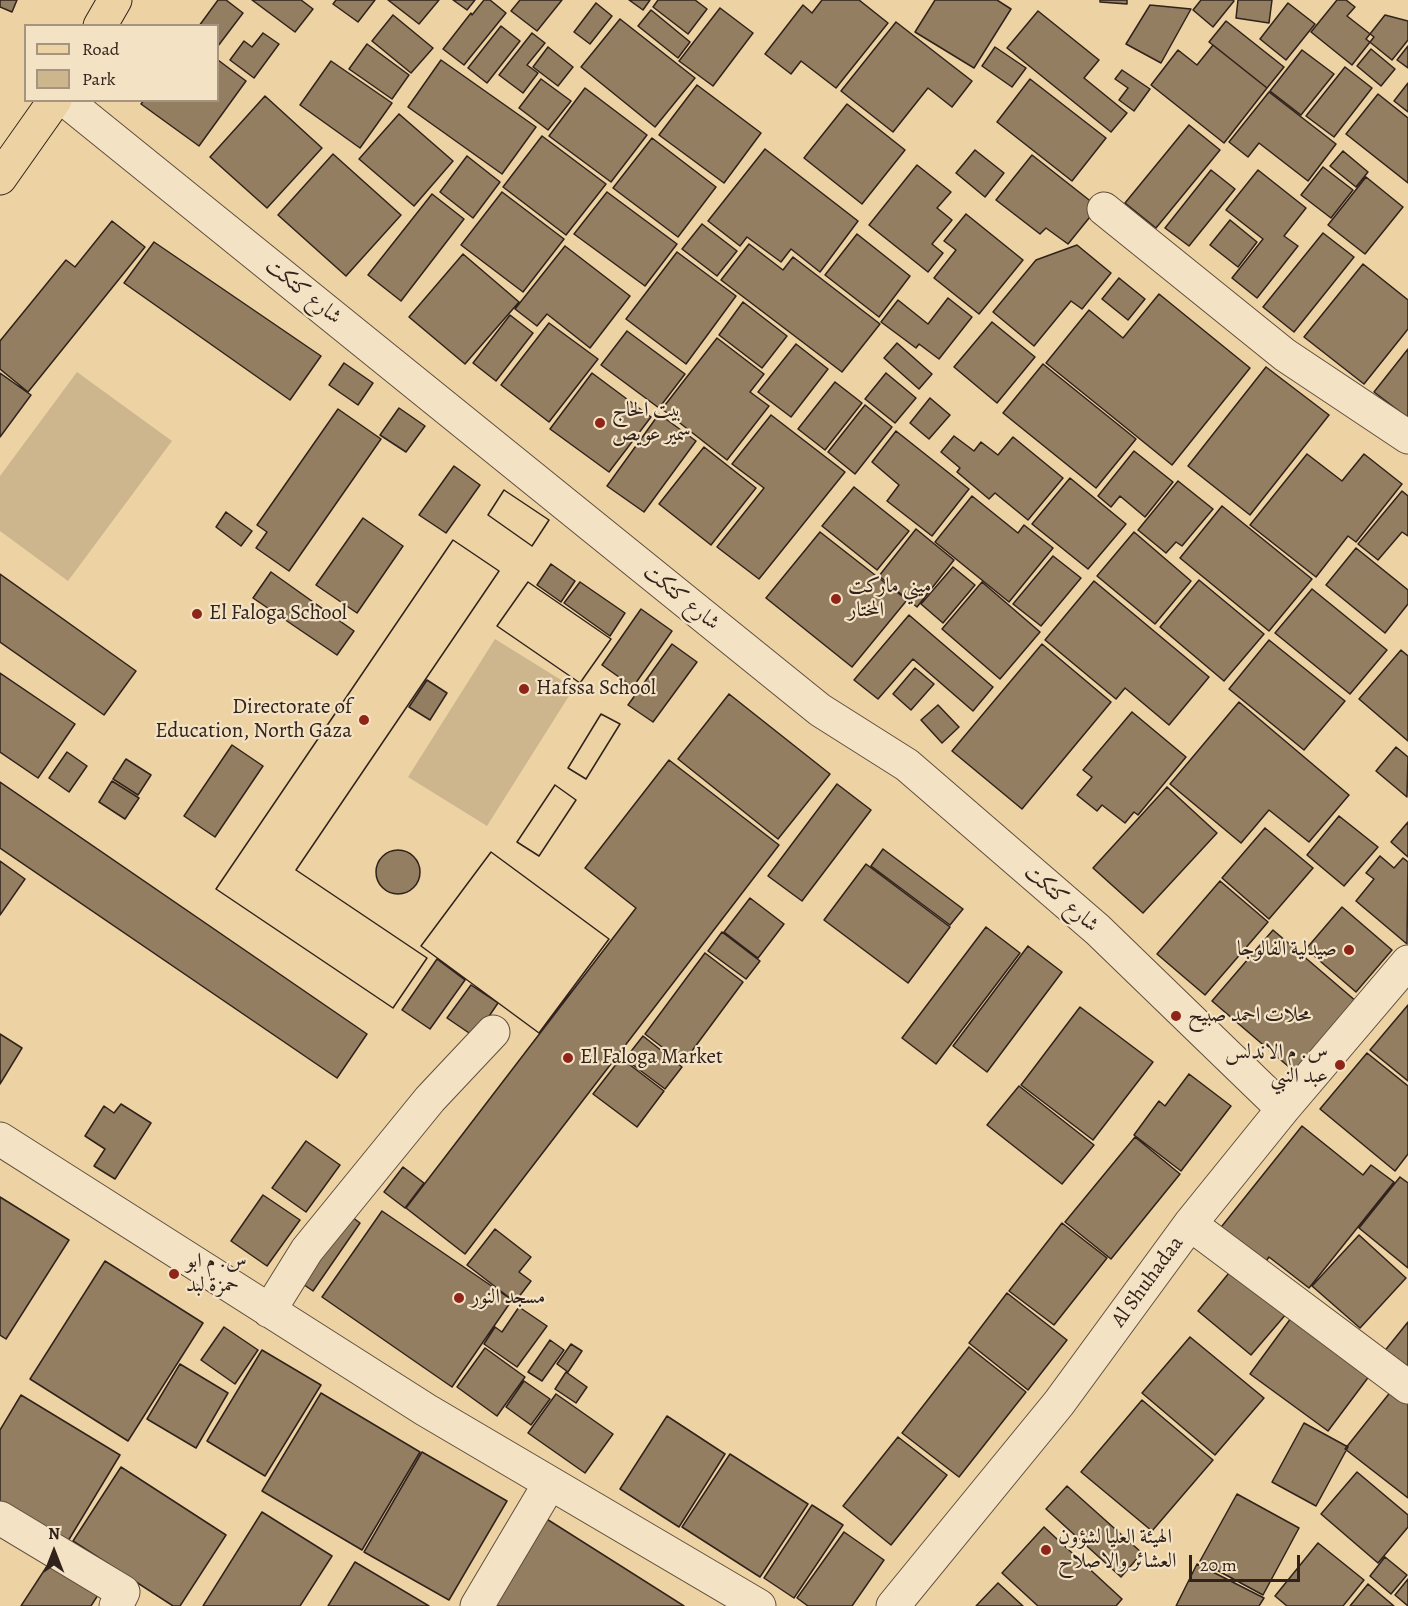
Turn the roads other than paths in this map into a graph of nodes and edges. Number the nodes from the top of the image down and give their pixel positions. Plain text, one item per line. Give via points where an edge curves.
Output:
1 (115, 0) edge
2 (101, 24) edge
3 (54, 102) edge
4 (67, 102) edge
5 (0, 178) edge
6 (1104, 209) dead end
7 (1408, 437) edge
8 (1408, 962) edge
9 (493, 1032) dead end
10 (1283, 1109) junction
11 (0, 1139) edge
12 (1190, 1224) junction
13 (269, 1311) junction
14 (1408, 1387) edge
15 (550, 1483) junction
16 (0, 1518) edge
17 (127, 1601) edge
18 (477, 1606) edge
19 (759, 1606) edge
20 (893, 1606) edge

1 - 2 main road
3 - 5 main road
4 - 10 street, شارع كتكت via 820,710 907,765 1098,930
6 - 7 street via 1285,355
8 - 10 street, Al Shuhadaa
9 - 13 street via 430,1099 308,1250
10 - 12 street, Al Shuhadaa
11 - 13 street
12 - 14 street
12 - 20 street, Al Shuhadaa via 1059,1403
13 - 15 street
15 - 18 street
15 - 19 street
16 - 17 street

